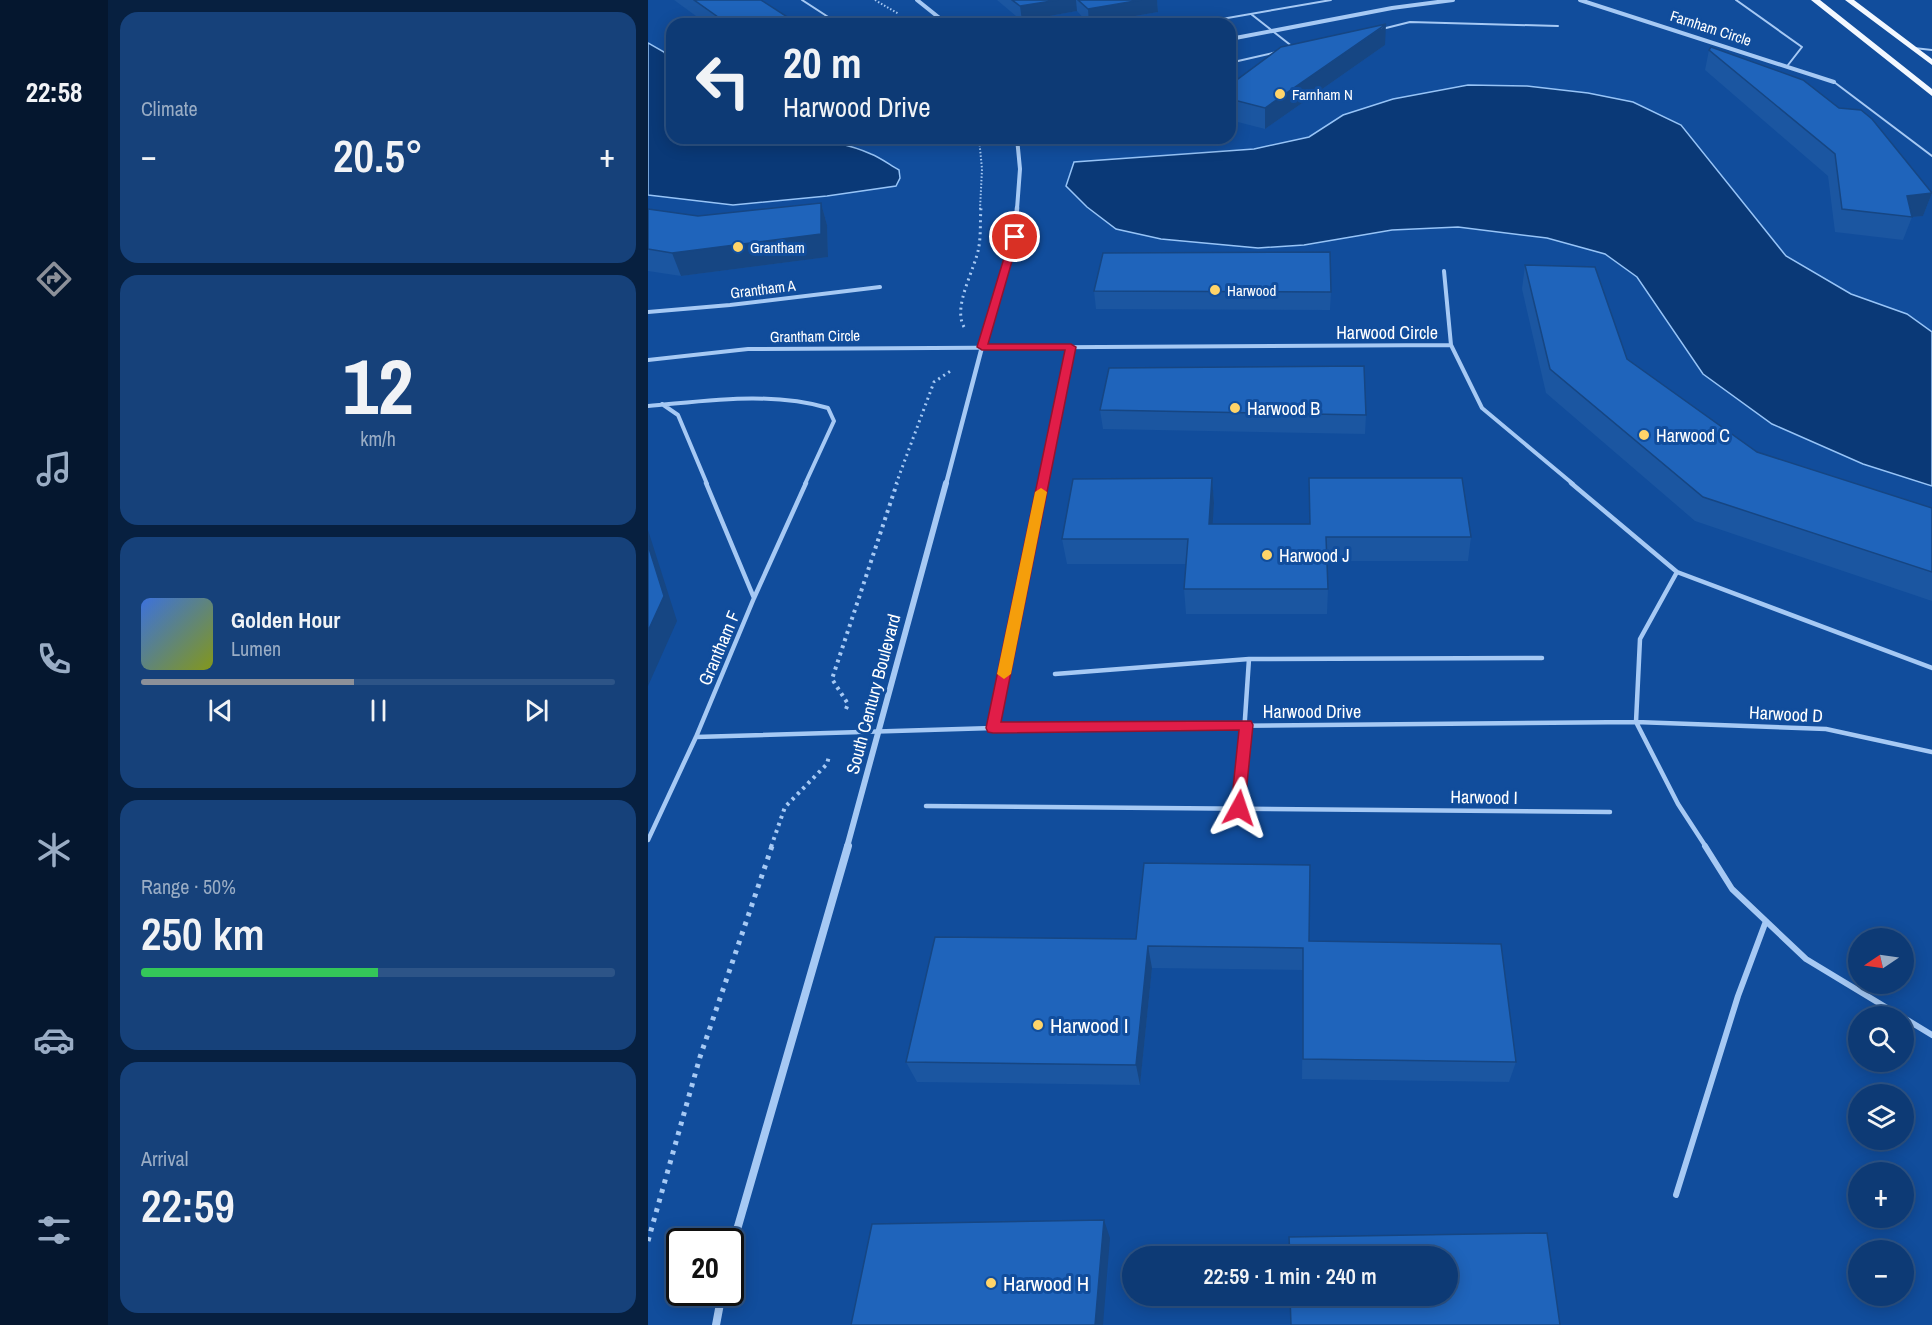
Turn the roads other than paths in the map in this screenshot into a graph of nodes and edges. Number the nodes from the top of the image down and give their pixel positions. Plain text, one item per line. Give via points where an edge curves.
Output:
1 (802, 0) edge
2 (917, 0) edge
3 (1331, 0) edge
4 (1453, 0) edge
5 (1580, 0) edge
6 (1736, 0) edge
7 (1815, 0) edge
8 (1849, 0) edge
9 (1251, 14) junction
10 (830, 18) edge
11 (940, 18) edge
12 (1228, 18) edge
13 (1558, 26) dead end
14 (1376, 30) edge
15 (1272, 31) junction
16 (1236, 38) edge
17 (1912, 48) junction
18 (1932, 50) edge
19 (1236, 62) edge
20 (1932, 63) edge
21 (1788, 65) junction
22 (1905, 72) junction
23 (1834, 82) joint
24 (1932, 87) edge
25 (1932, 93) edge
26 (1018, 144) edge
27 (1932, 156) edge
28 (1444, 272) dead end
29 (880, 287) dead end
30 (648, 313) edge
31 (1451, 345) junction
32 (982, 347) junction
33 (1071, 347) junction
34 (648, 360) edge
35 (662, 404) junction
36 (648, 406) edge
37 (1677, 572) junction
38 (754, 598) junction
39 (1542, 658) dead end
40 (1249, 659) junction
41 (1932, 668) edge
42 (1055, 674) dead end
43 (1636, 722) junction
44 (1246, 725) junction
45 (993, 728) junction
46 (880, 733) junction
47 (696, 737) junction
48 (1932, 752) edge
49 (926, 806) dead end
50 (1239, 808) junction
51 (1610, 812) dead end
52 (648, 840) edge
53 (1766, 921) junction
54 (1885, 1006) edge
55 (1914, 1024) edge
56 (1932, 1035) edge
57 (1676, 1196) dead end
58 (737, 1228) edge
59 (720, 1306) edge
60 (716, 1325) edge

1 - 10 lane
2 - 11 street
3 - 9 lane
4 - 15 street
5 - 21 street, Farnham Circle
6 - 21 lane via 1802,47
7 - 22 main road
8 - 17 main road
9 - 12 lane
9 - 15 lane
13 - 14 lane via 1410,22
15 - 16 street
15 - 19 lane via 1295,48
17 - 18 lane
17 - 20 main road
21 - 23 street, Farnham Circle
22 - 24 main road
22 - 25 main road
23 - 27 lane
26 - 32 street, South Century Boulevard via 1020,169 1015,237
28 - 31 lane
29 - 30 lane, Grantham A
31 - 33 lane, Harwood Circle
31 - 37 lane, Harwood Circle via 1482,408
32 - 33 lane, Harwood Circle
32 - 34 lane, Grantham Circle via 748,349
32 - 46 street, South Century Boulevard
33 - 45 lane
35 - 36 lane
35 - 38 lane, Grantham F via 678,415
35 - 38 lane via 786,400 813,402 828,408 834,421
37 - 41 lane
37 - 43 lane via 1640,639
38 - 47 lane, Grantham F
39 - 40 lane
40 - 42 lane
40 - 44 lane
43 - 44 lane, Harwood Drive
43 - 48 lane, Harwood D via 1826,729
43 - 53 lane via 1678,804 1732,889
44 - 45 lane, Harwood Drive
44 - 50 lane
45 - 46 lane, Harwood Drive
46 - 47 lane, Harwood Drive
46 - 58 street, South Century Boulevard
47 - 52 lane, Grantham F
49 - 50 lane, Harwood I
50 - 51 lane, Harwood I
53 - 54 lane via 1806,959
53 - 57 lane via 1738,996
55 - 56 lane
59 - 60 street

